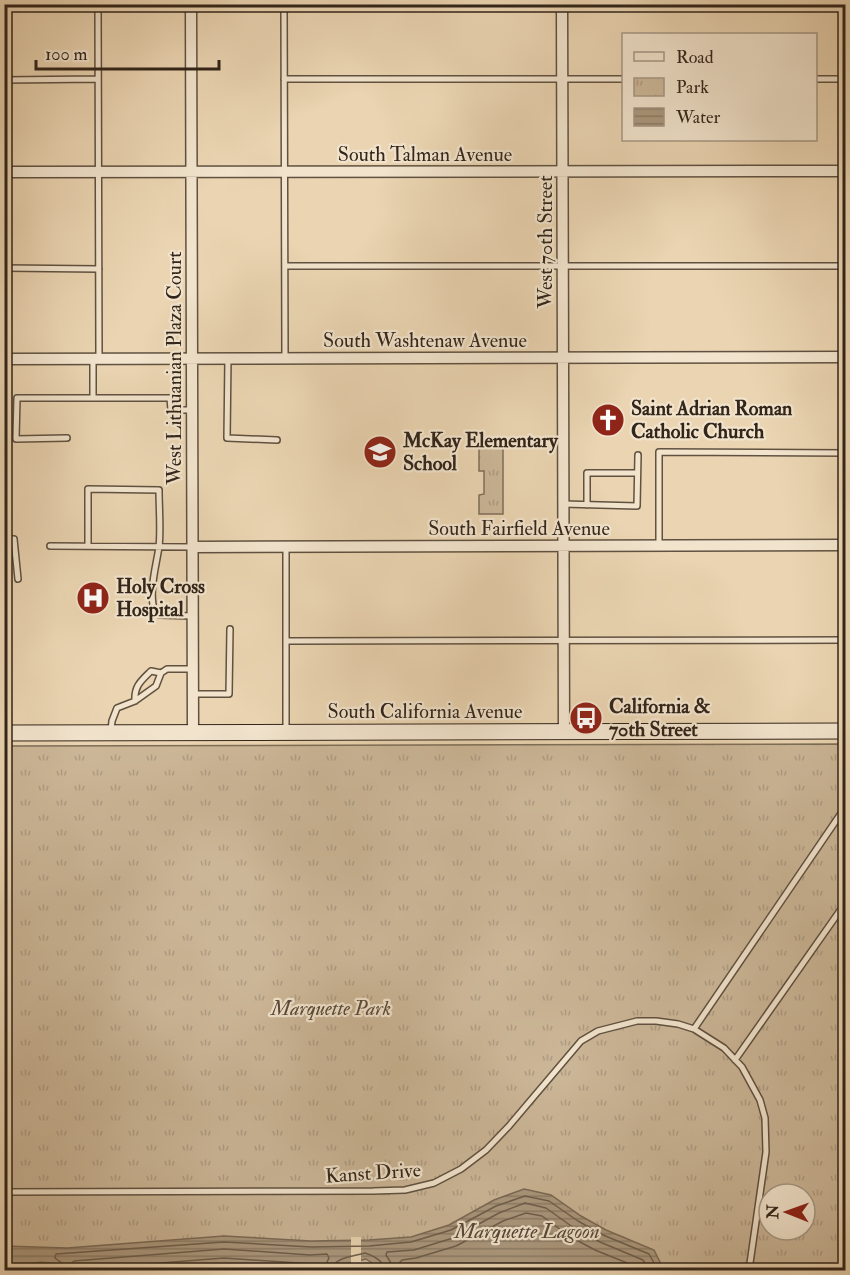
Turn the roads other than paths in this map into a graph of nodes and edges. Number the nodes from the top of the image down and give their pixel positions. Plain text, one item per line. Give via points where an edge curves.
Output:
1 (98, 4) edge
2 (191, 4) edge
3 (284, 4) edge
4 (562, 4) edge
5 (844, 4) edge
6 (845, 20) edge
7 (98, 79) junction
8 (284, 79) junction
9 (562, 79) junction
10 (622, 79) edge
11 (817, 79) edge
12 (844, 79) edge
13 (4, 80) edge
14 (562, 171) junction
15 (845, 171) edge
16 (4, 172) edge
17 (99, 172) junction
18 (192, 172) junction
19 (285, 172) junction
20 (285, 266) junction
21 (562, 266) junction
22 (844, 266) junction
23 (4, 268) edge
24 (99, 269) junction
25 (845, 357) edge
26 (192, 358) junction
27 (228, 358) junction
28 (285, 358) junction
29 (563, 358) junction
30 (4, 359) edge
31 (96, 359) junction
32 (93, 398) junction
33 (192, 410) junction
34 (67, 438) dead end
35 (277, 440) dead end
36 (846, 453) edge
37 (638, 455) dead end
38 (638, 473) junction
39 (563, 504) junction
40 (587, 505) junction
41 (4, 539) edge
42 (659, 545) junction
43 (846, 545) edge
44 (50, 546) dead end
45 (88, 546) junction
46 (159, 546) junction
47 (286, 546) junction
48 (563, 546) junction
49 (192, 547) junction
50 (18, 579) dead end
51 (192, 616) junction
52 (230, 629) dead end
53 (563, 640) junction
54 (846, 640) edge
55 (286, 641) junction
56 (192, 669) junction
57 (160, 673) junction
58 (192, 694) junction
59 (135, 701) junction
60 (846, 731) edge
61 (111, 732) junction
62 (193, 732) junction
63 (286, 732) junction
64 (564, 732) junction
65 (4, 733) edge
66 (846, 806) edge
67 (846, 902) edge
68 (694, 1029) junction
69 (735, 1060) junction
70 (4, 1192) edge
71 (750, 1270) edge

1 - 7 lane
2 - 18 street, West Lithuanian Plaza Court
3 - 8 lane
4 - 9 street, West 70th Street
5 - 6 lane
6 - 12 lane
7 - 13 lane
7 - 17 lane
8 - 9 lane
8 - 19 lane
9 - 10 lane
9 - 14 street, West 70th Street
11 - 12 lane
12 - 15 lane
14 - 15 street, South Talman Avenue
14 - 19 street, South Talman Avenue
14 - 21 street, West 70th Street
15 - 22 lane
16 - 17 street, South Talman Avenue
17 - 18 street, South Talman Avenue
17 - 24 lane
18 - 19 street, South Talman Avenue
18 - 26 street, West Lithuanian Plaza Court
19 - 20 lane
20 - 21 lane
20 - 28 lane
21 - 22 lane
21 - 29 street, West 70th Street
22 - 25 lane
23 - 24 lane
24 - 31 lane
25 - 29 street, South Washtenaw Avenue
26 - 27 street, South Washtenaw Avenue
26 - 31 street, South Washtenaw Avenue
26 - 33 street, West Lithuanian Plaza Court
27 - 28 street, South Washtenaw Avenue
27 - 35 lane via 227,438
28 - 29 street, South Washtenaw Avenue
29 - 39 street, West 70th Street
30 - 31 street, South Washtenaw Avenue
31 - 32 lane
32 - 33 lane via 170,398 171,410
32 - 34 lane via 17,398 16,439
33 - 49 street, West Lithuanian Plaza Court
36 - 42 lane via 659,452
37 - 38 lane
38 - 40 lane via 588,473
38 - 40 lane via 637,506
39 - 40 lane
39 - 48 street, West 70th Street
41 - 50 lane via 14,539
42 - 43 street, South Fairfield Avenue
42 - 48 street, South Fairfield Avenue
44 - 45 lane
45 - 46 lane
45 - 46 lane via 88,489 159,490
46 - 49 lane
46 - 51 lane via 154,571 155,613
47 - 48 street, South Fairfield Avenue
47 - 49 street, South Fairfield Avenue
47 - 55 lane
48 - 53 street, West 70th Street
49 - 51 street, West Lithuanian Plaza Court
51 - 56 street, West Lithuanian Plaza Court
52 - 58 lane via 230,694
53 - 54 lane
53 - 55 lane
53 - 64 street, West 70th Street
55 - 63 lane
56 - 57 lane via 167,669
56 - 58 street, West Lithuanian Plaza Court
57 - 59 lane via 156,686
57 - 59 lane via 151,671 140,682 134,692
58 - 62 street, West Lithuanian Plaza Court
59 - 61 lane via 117,708
60 - 64 street, South California Avenue
61 - 62 street, South California Avenue
61 - 65 street, South California Avenue
62 - 63 street, South California Avenue
63 - 64 street, South California Avenue
66 - 68 lane
67 - 69 lane
68 - 69 lane, Kanst Drive
68 - 70 lane, Kanst Drive via 667,1022 637,1021 597,1031 581,1041 486,1150 434,1183 405,1190
69 - 71 lane, Kanst Drive via 760,1100 765,1118 766,1152

